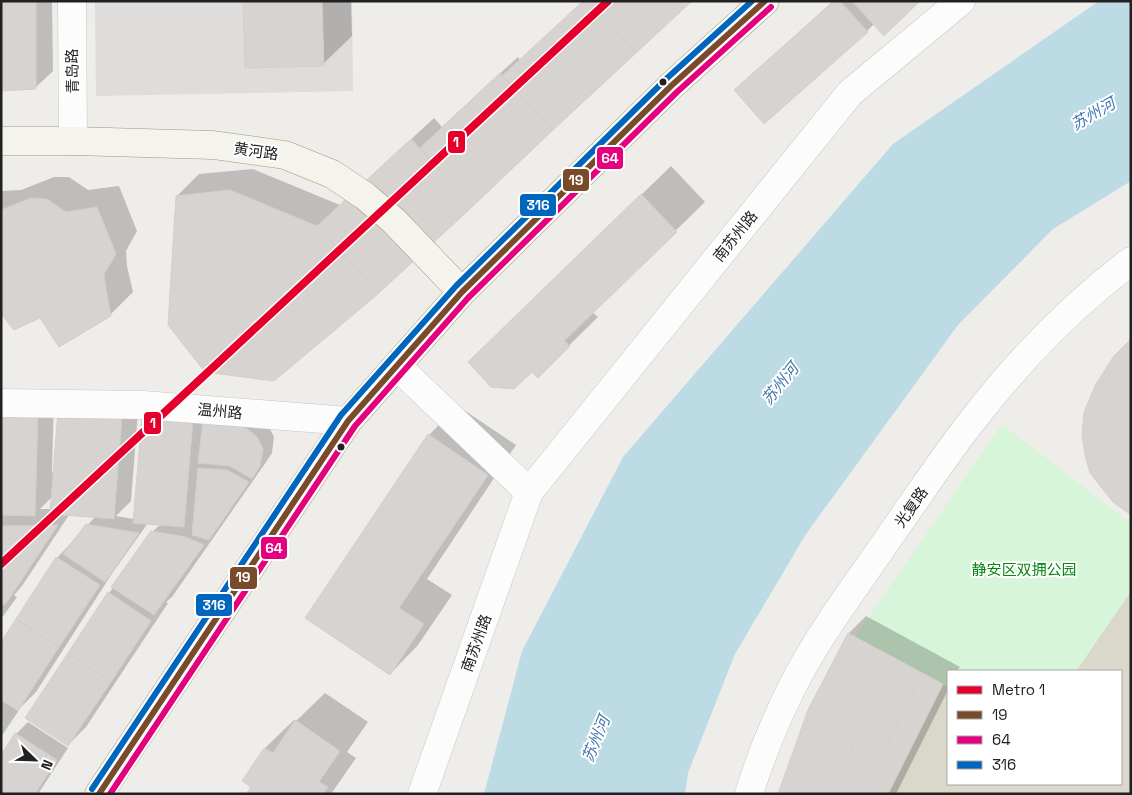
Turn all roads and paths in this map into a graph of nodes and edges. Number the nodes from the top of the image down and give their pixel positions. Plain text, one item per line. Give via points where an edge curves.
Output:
1 (72, 1) edge
2 (765, 1) edge
3 (961, 1) edge
4 (1, 141) edge
5 (73, 141) junction
6 (1131, 261) edge
7 (462, 292) junction
8 (397, 366) junction
9 (1, 403) edge
10 (348, 421) junction
11 (529, 492) junction
12 (99, 794) edge
13 (422, 794) edge
14 (749, 794) edge

1 - 5 street, 青岛路
2 - 7 main road via 671,86
3 - 11 street, 南苏州路 via 850,93
4 - 5 main road, 黄河路
5 - 7 main road, 黄河路 via 213,145 285,155 332,174 365,196 394,221
6 - 14 street, 光复路 via 1035,348 953,446 822,635 800,672 779,715
7 - 8 main road
8 - 10 main road
8 - 11 street
9 - 10 street, 温州路 via 143,405
10 - 12 main road
11 - 13 street, 南苏州路

